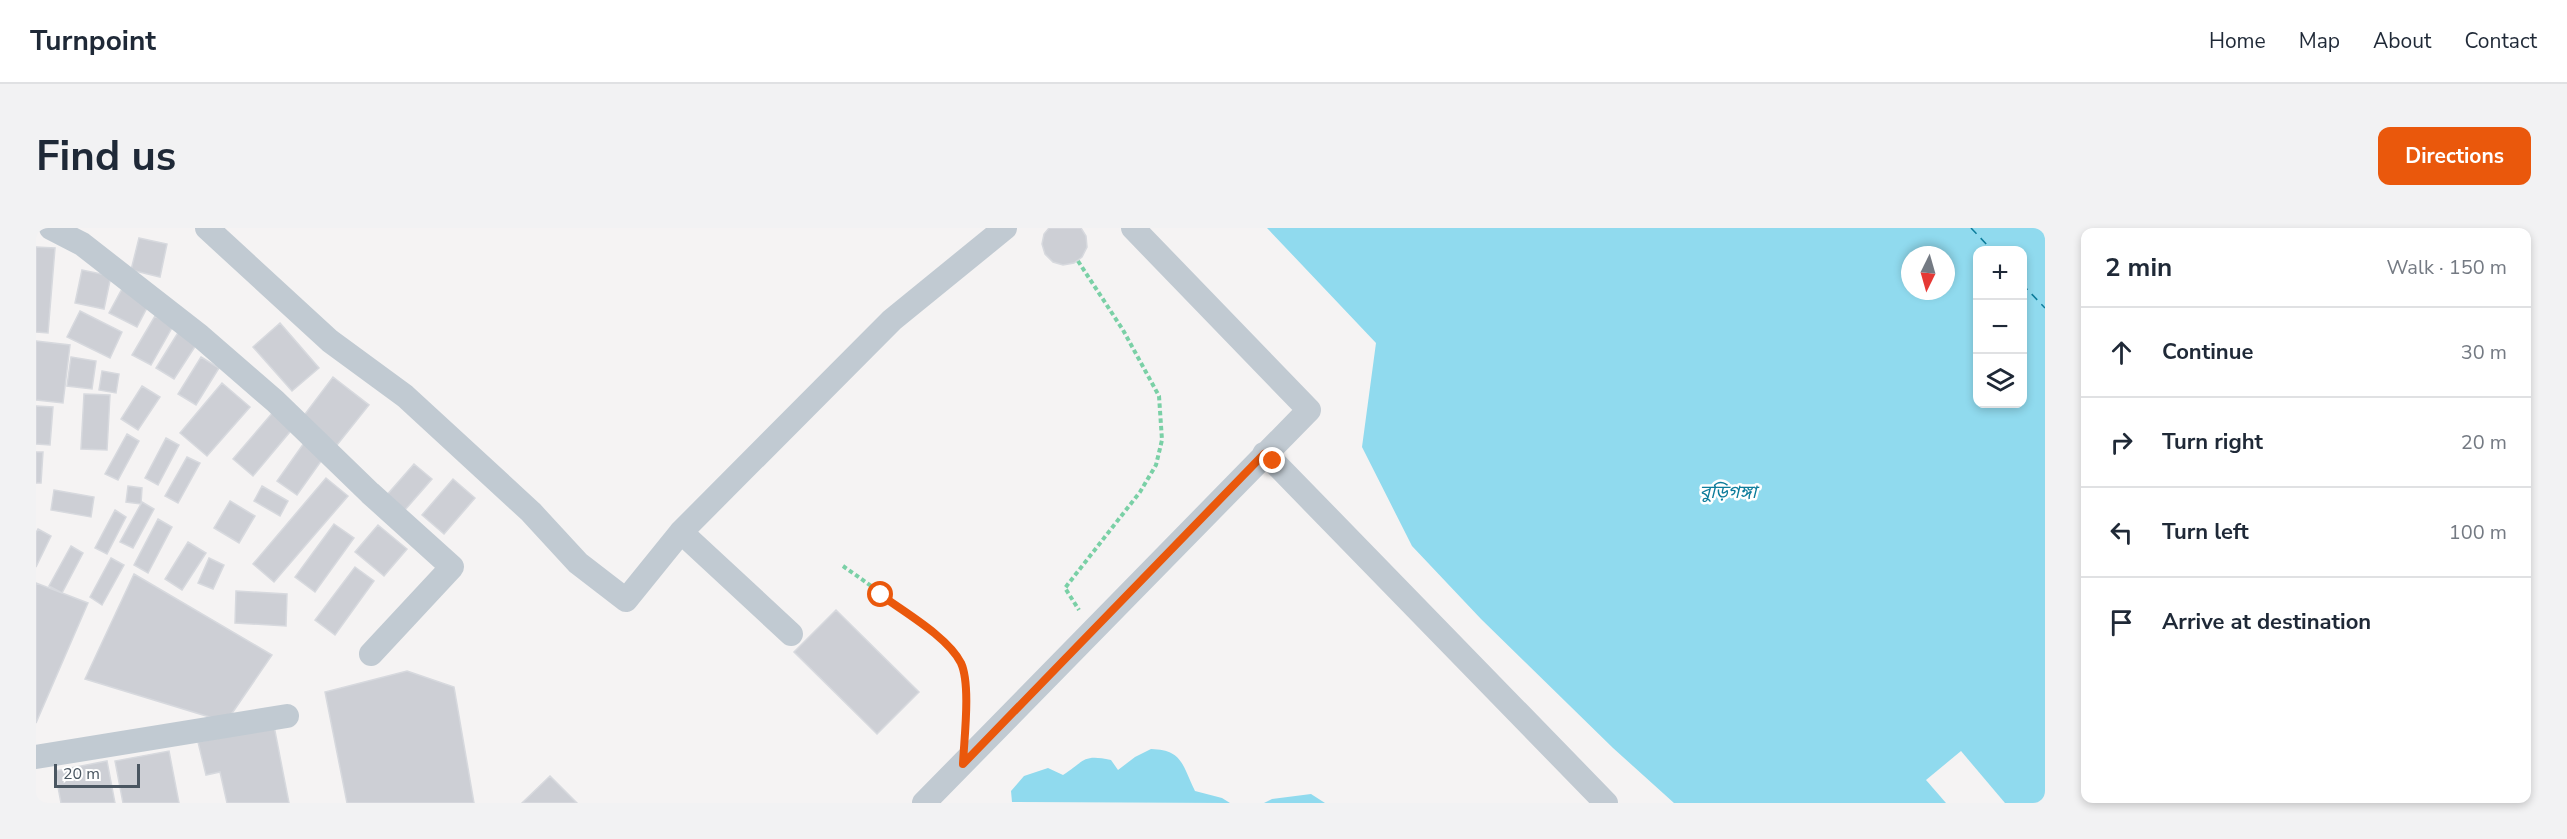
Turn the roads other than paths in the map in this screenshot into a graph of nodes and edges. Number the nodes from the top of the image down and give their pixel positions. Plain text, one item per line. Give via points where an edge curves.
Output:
1 (51, 228) edge
2 (207, 228) edge
3 (1005, 228) edge
4 (1133, 228) edge
5 (1264, 454) junction
6 (681, 532) junction
7 (791, 634) dead end
8 (371, 654) dead end
9 (287, 716) dead end
10 (36, 757) edge
11 (924, 803) edge
12 (1606, 803) edge

1 - 8 street via 82,244 200,336 453,567
2 - 6 street via 330,341 405,396 531,512 578,563 626,600
3 - 6 street via 892,320
4 - 5 street via 1309,410
5 - 11 street
5 - 12 street
6 - 7 street
9 - 10 street

